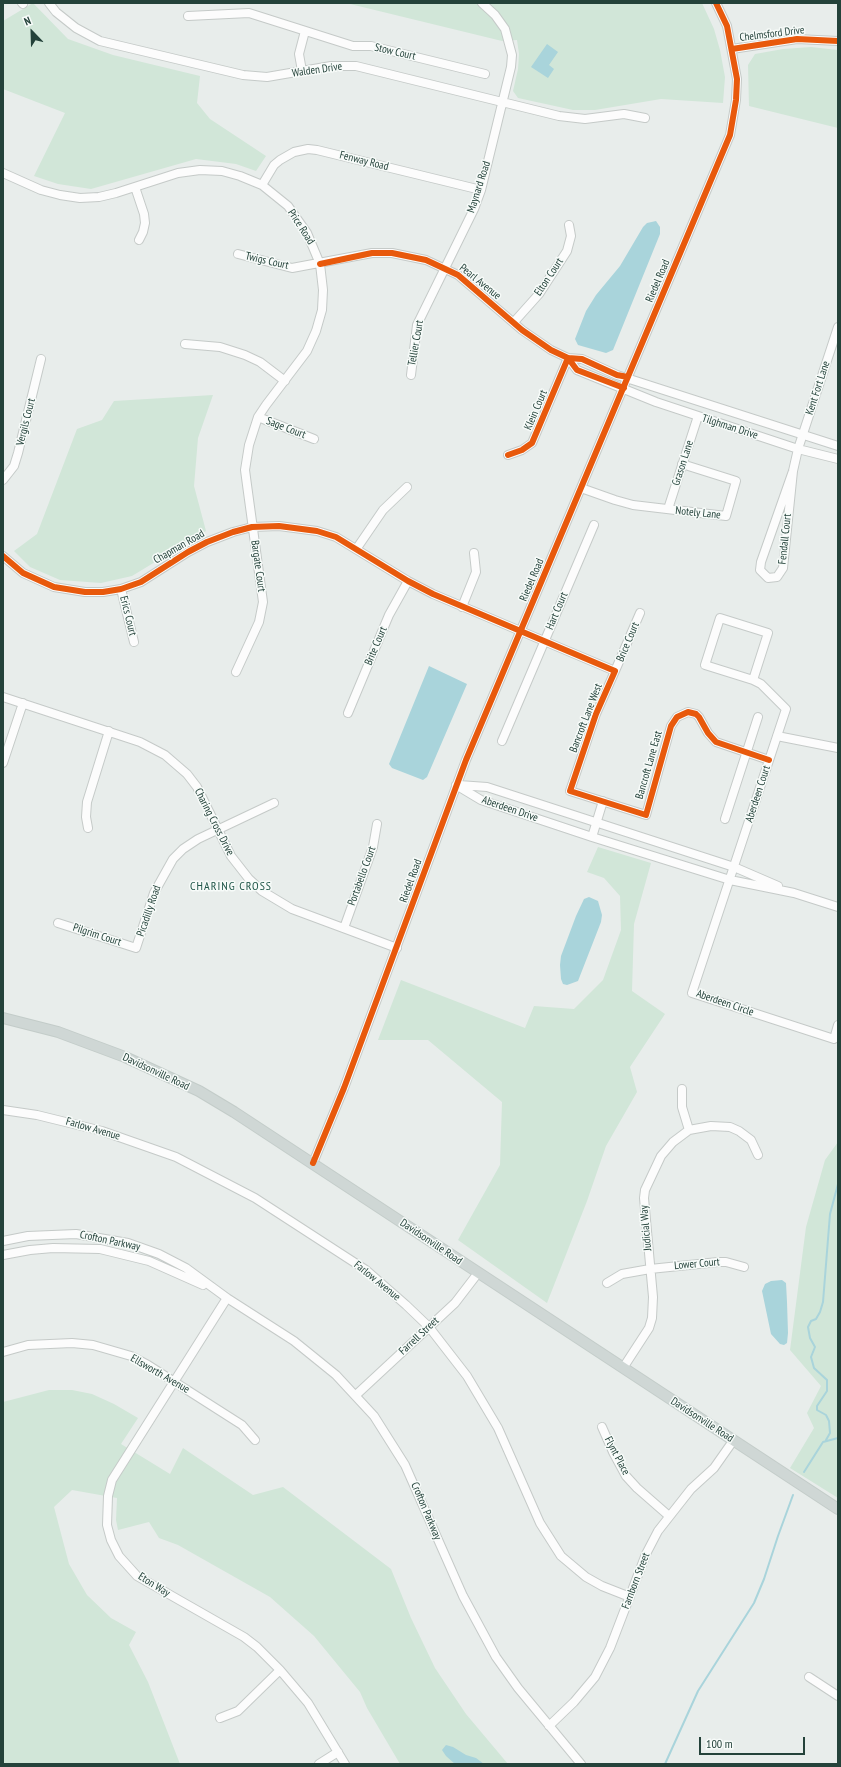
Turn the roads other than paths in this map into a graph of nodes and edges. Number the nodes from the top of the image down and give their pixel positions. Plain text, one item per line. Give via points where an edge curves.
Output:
1 (48, 3) edge
2 (482, 3) edge
3 (716, 3) edge
4 (188, 16) dead end
5 (305, 31) junction
6 (838, 41) edge
7 (732, 49) junction
8 (302, 71) junction
9 (485, 74) dead end
10 (503, 103) junction
11 (645, 118) dead end
12 (4, 175) edge
13 (262, 185) junction
14 (135, 187) junction
15 (481, 190) junction
16 (569, 225) dead end
17 (138, 240) dead end
18 (238, 254) dead end
19 (320, 264) junction
20 (445, 268) junction
21 (514, 322) junction
22 (838, 327) edge
23 (185, 344) dead end
24 (568, 358) junction
25 (41, 360) dead end
26 (411, 375) dead end
27 (628, 377) junction
28 (285, 381) junction
29 (624, 388) junction
30 (698, 416) junction
31 (258, 417) junction
32 (802, 435) junction
33 (314, 439) dead end
34 (838, 446) edge
35 (798, 449) junction
36 (508, 455) dead end
37 (838, 459) edge
38 (682, 464) junction
39 (793, 471) junction
40 (3, 480) edge
41 (407, 487) dead end
42 (581, 488) junction
43 (668, 509) junction
44 (594, 525) dead end
45 (252, 527) junction
46 (357, 548) junction
47 (474, 553) dead end
48 (3, 556) edge
49 (408, 581) junction
50 (121, 589) junction
51 (462, 607) junction
52 (640, 613) dead end
53 (521, 632) junction
54 (134, 642) dead end
55 (544, 642) junction
56 (615, 671) junction
57 (236, 672) dead end
58 (753, 680) junction
59 (3, 697) edge
60 (23, 703) junction
61 (348, 713) dead end
62 (758, 717) dead end
63 (109, 731) junction
64 (777, 736) junction
65 (502, 741) dead end
66 (838, 748) edge
67 (746, 754) junction
68 (769, 760) junction
69 (3, 763) edge
70 (456, 785) junction
71 (603, 801) junction
72 (274, 803) dead end
73 (725, 819) dead end
74 (597, 822) junction
75 (377, 824) dead end
76 (88, 828) dead end
77 (218, 829) junction
78 (592, 837) junction
79 (734, 867) junction
80 (730, 880) junction
81 (794, 893) junction
82 (838, 907) edge
83 (58, 923) dead end
84 (344, 928) junction
85 (136, 948) joint
86 (397, 948) junction
87 (3, 1018) edge
88 (838, 1025) edge
89 (682, 1089) dead end
90 (3, 1110) edge
91 (689, 1130) junction
92 (758, 1155) dead end
93 (313, 1163) junction
94 (3, 1241) edge
95 (3, 1255) edge
96 (744, 1267) dead end
97 (650, 1269) junction
98 (478, 1273) junction
99 (607, 1283) dead end
100 (227, 1298) junction
101 (428, 1327) junction
102 (3, 1352) edge
103 (623, 1368) junction
104 (174, 1381) junction
105 (356, 1395) junction
106 (602, 1427) dead end
107 (255, 1440) dead end
108 (733, 1441) junction
109 (838, 1509) edge
110 (669, 1516) junction
111 (630, 1597) junction
112 (280, 1670) junction
113 (809, 1677) dead end
114 (838, 1696) edge
115 (220, 1718) dead end
116 (548, 1726) junction
117 (338, 1752) junction
118 (319, 1764) edge
119 (345, 1764) edge
120 (581, 1764) edge

1 - 8 street, Walden Drive via 76,28 113,45 243,76 267,77
2 - 10 street, Maynard Road via 500,21 510,42 511,67
3 - 7 street, Riedel Road via 727,26
4 - 5 street, Stow Court via 243,12
5 - 8 street via 299,54
5 - 9 street, Stow Court via 353,46 371,46
6 - 7 street, Chelmsford Drive via 796,39
7 - 27 street, Riedel Road via 737,79 730,135
8 - 10 street, Walden Drive via 331,66 356,66
10 - 11 street, Walden Drive via 573,118 624,114
10 - 15 street, Maynard Road
12 - 14 street, Price Road via 60,196 80,198 99,197
13 - 14 street, Price Road via 222,171 200,170 166,176
13 - 15 street, Fenway Road via 280,160 294,152 308,149
13 - 19 street, Price Road via 288,206 307,233
14 - 17 street via 145,223
15 - 20 street, Maynard Road
16 - 21 street, Elton Court via 571,236 567,251 539,294
18 - 19 street, Twigs Court via 292,268
19 - 20 street, Pearl Avenue via 358,254 392,253 426,260
19 - 28 street, Price Road via 322,310 316,331 307,351
20 - 21 street, Pearl Avenue
20 - 26 street, Tellier Court via 417,325
21 - 24 street, Pearl Avenue via 551,350
22 - 32 street, Kent Fort Lane
23 - 28 street via 220,347 245,355 260,362
24 - 27 street, Pearl Avenue via 582,359 617,375
24 - 29 street, Pearl Avenue via 577,370
24 - 36 street, Klein Court via 532,444
25 - 40 street, Vergils Court via 14,466
27 - 29 street, Riedel Road
27 - 32 street, Tilghman Drive
28 - 31 street, Price Road
29 - 30 street, Tilghman Drive
29 - 42 street, Riedel Road
30 - 35 street, Tilghman Drive
30 - 38 street, Grason Lane
31 - 33 street, Sage Court
31 - 45 street, Price Road via 249,445 245,470
32 - 34 street, Tilghman Drive
32 - 35 street, Kent Fort Lane
35 - 37 street, Tilghman Drive
35 - 39 street, Fendall Court
38 - 43 street, Grason Lane
38 - 43 street, Notely Lane via 736,481 726,516
39 - 39 street, Fendall Court via 760,562 760,570 768,578 777,577 782,568
41 - 46 street via 383,510
42 - 43 street, Notely Lane via 615,500
42 - 53 street, Riedel Road
44 - 55 street, Hart Court
45 - 46 street, Chapman Road via 279,526 317,531
45 - 50 street, Chapman Road via 207,542 141,582
45 - 57 street, Bargate Court via 263,602 259,622
46 - 49 street, Chapman Road
47 - 51 street via 476,572
48 - 50 street, Chapman Road via 23,573 54,587 85,592
49 - 51 street, Chapman Road
49 - 61 street, Brite Court via 394,604
50 - 54 street, Erics Court
51 - 53 street, Chapman Road
52 - 56 street, Brice Court
53 - 55 street
53 - 70 street, Riedel Road
55 - 56 street
55 - 65 street, Hart Court
56 - 71 street, Bancroft Lane West via 596,714 570,790
58 - 58 street via 705,665 720,618 768,633
58 - 64 street, Aberdeen Court via 761,684 786,709
59 - 60 street, Charing Cross Drive
60 - 63 street, Charing Cross Drive
60 - 69 street
62 - 67 street
63 - 76 street via 87,802
63 - 77 street, Charing Cross Drive via 154,748 177,764 197,787
64 - 66 street
64 - 68 street, Aberdeen Court
67 - 68 street, Bancroft Lane East
67 - 71 street, Bancroft Lane East via 716,742 696,714 682,714 671,726 646,815
67 - 73 street
68 - 79 street, Aberdeen Court
70 - 74 street, Aberdeen Drive via 487,787
70 - 78 street, Aberdeen Drive via 481,800
70 - 86 street, Riedel Road
71 - 74 street
72 - 77 street, Picadilly Road
74 - 78 street
74 - 79 street, Aberdeen Drive
75 - 84 street, Portabello Court via 373,847
77 - 84 street, Charing Cross Drive via 239,869 262,891 292,909
77 - 85 street, Picadilly Road via 183,849 165,870 154,893
78 - 80 street, Aberdeen Drive
79 - 80 street, Aberdeen Court
79 - 81 street, Aberdeen Drive
80 - 81 street, Aberdeen Drive
80 - 88 street, Aberdeen Circle via 692,993 834,1038
81 - 82 street, Aberdeen Drive
83 - 85 street, Pilgrim Court
84 - 86 street, Charing Cross Drive
86 - 93 street, Riedel Road
87 - 93 main road, Davidsonville Road via 58,1032 164,1074 234,1112
89 - 91 street via 682,1107
90 - 101 street, Farlow Avenue via 102,1131 176,1158 223,1180 366,1270
91 - 92 street, Judicial Way via 711,1126 739,1130 751,1140
91 - 97 street, Judicial Way via 673,1142 661,1156 645,1190 643,1208
93 - 98 main road, Davidsonville Road
94 - 100 street, Crofton Parkway via 28,1236 76,1234 128,1243 159,1254 186,1268
95 - 100 street, Crofton Parkway via 53,1248 100,1249 182,1274
96 - 97 street, Lower Court via 718,1262
97 - 99 street, Lower Court via 622,1274
97 - 103 street, Judicial Way via 652,1318 649,1328
98 - 101 street, Farrell Street via 462,1296
98 - 103 main road, Davidsonville Road
100 - 104 street, Eton Way
100 - 105 street, Crofton Parkway via 316,1357
101 - 105 street, Farrell Street
101 - 111 street, Farlow Avenue via 450,1352 483,1400 540,1523 561,1556 586,1577
102 - 104 street, Ellsworth Avenue via 28,1345 50,1343 93,1346 131,1356
103 - 108 main road, Davidsonville Road
104 - 107 street, Ellsworth Avenue via 242,1425
104 - 112 street, Eton Way via 112,1480 106,1510 111,1540 119,1556 137,1576 244,1637 257,1646
105 - 116 street, Crofton Parkway via 378,1422 405,1464 481,1631 518,1688
106 - 110 street, Flynt Place via 626,1476
108 - 109 main road, Davidsonville Road
108 - 110 street, Farnborn Street via 714,1468 691,1489
110 - 111 street, Farnborn Street via 646,1554
111 - 116 street, Farnborn Street via 596,1677
112 - 115 street via 238,1711
112 - 117 street, Eton Way via 308,1703
113 - 114 street
116 - 120 street, Crofton Parkway
117 - 118 street
117 - 119 street, Eton Way

